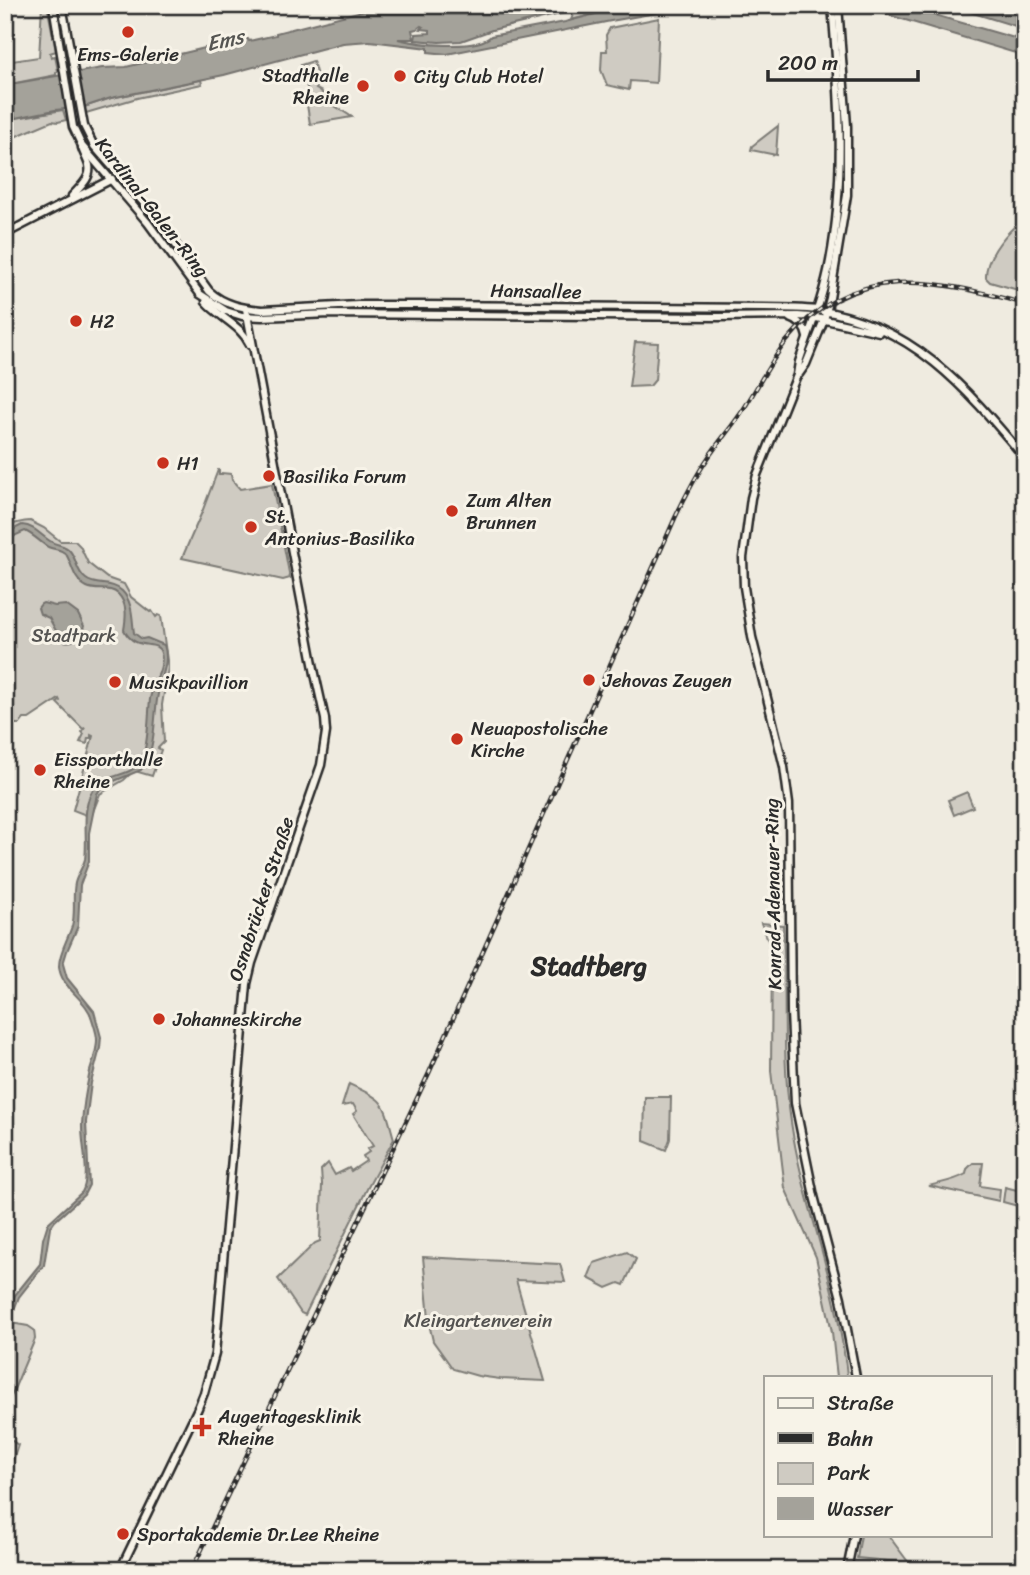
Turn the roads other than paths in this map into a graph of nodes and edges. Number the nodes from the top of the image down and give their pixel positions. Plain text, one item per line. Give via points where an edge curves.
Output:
1 (53, 5) edge
2 (62, 5) edge
3 (832, 5) edge
4 (838, 5) edge
5 (836, 16) junction
6 (82, 146) junction
7 (120, 176) junction
8 (111, 180) junction
9 (68, 200) junction
10 (5, 234) edge
11 (200, 294) junction
12 (246, 309) junction
13 (815, 314) junction
14 (782, 315) junction
15 (825, 316) junction
16 (248, 317) junction
17 (807, 339) junction
18 (254, 353) junction
19 (797, 375) junction
20 (1025, 458) edge
21 (856, 1376) edge
22 (854, 1536) edge
23 (120, 1570) edge
24 (848, 1570) edge

1 - 6 main road, Kardinal-Galen-Ring via 73,127
2 - 7 main road, Kardinal-Galen-Ring via 84,126 94,146
3 - 5 main road
4 - 5 main road
5 - 13 main road, Konrad-Adenauer-Ring via 837,206 831,260
5 - 15 main road, Konrad-Adenauer-Ring via 847,126 847,195
6 - 8 main road, Kardinal-Galen-Ring
6 - 9 main road via 89,173
7 - 8 main road
7 - 12 main road, Kardinal-Galen-Ring via 209,291
8 - 9 main road
8 - 11 main road, Kardinal-Galen-Ring
9 - 10 main road
11 - 16 main road, Kardinal-Galen-Ring via 226,312
11 - 18 main road, Osnabrücker Straße via 243,332
12 - 13 main road, Hansaallee via 358,305 764,307
12 - 16 main road, Osnabrücker Straße
13 - 14 main road, Hansaallee
13 - 15 main road, Hansaallee
13 - 17 main road, Konrad-Adenauer-Ring
14 - 16 main road, Hansaallee
14 - 17 main road via 801,324
15 - 19 main road, Konrad-Adenauer-Ring
15 - 20 main road, Hansaallee via 863,322 928,356 972,397
16 - 18 main road, Osnabrücker Straße
17 - 19 main road, Konrad-Adenauer-Ring
18 - 23 main road, Osnabrücker Straße via 326,727 321,765 247,984 215,1354 188,1430
19 - 21 main road, Konrad-Adenauer-Ring via 757,475 743,568 752,637 789,804 794,1103
22 - 24 main road

